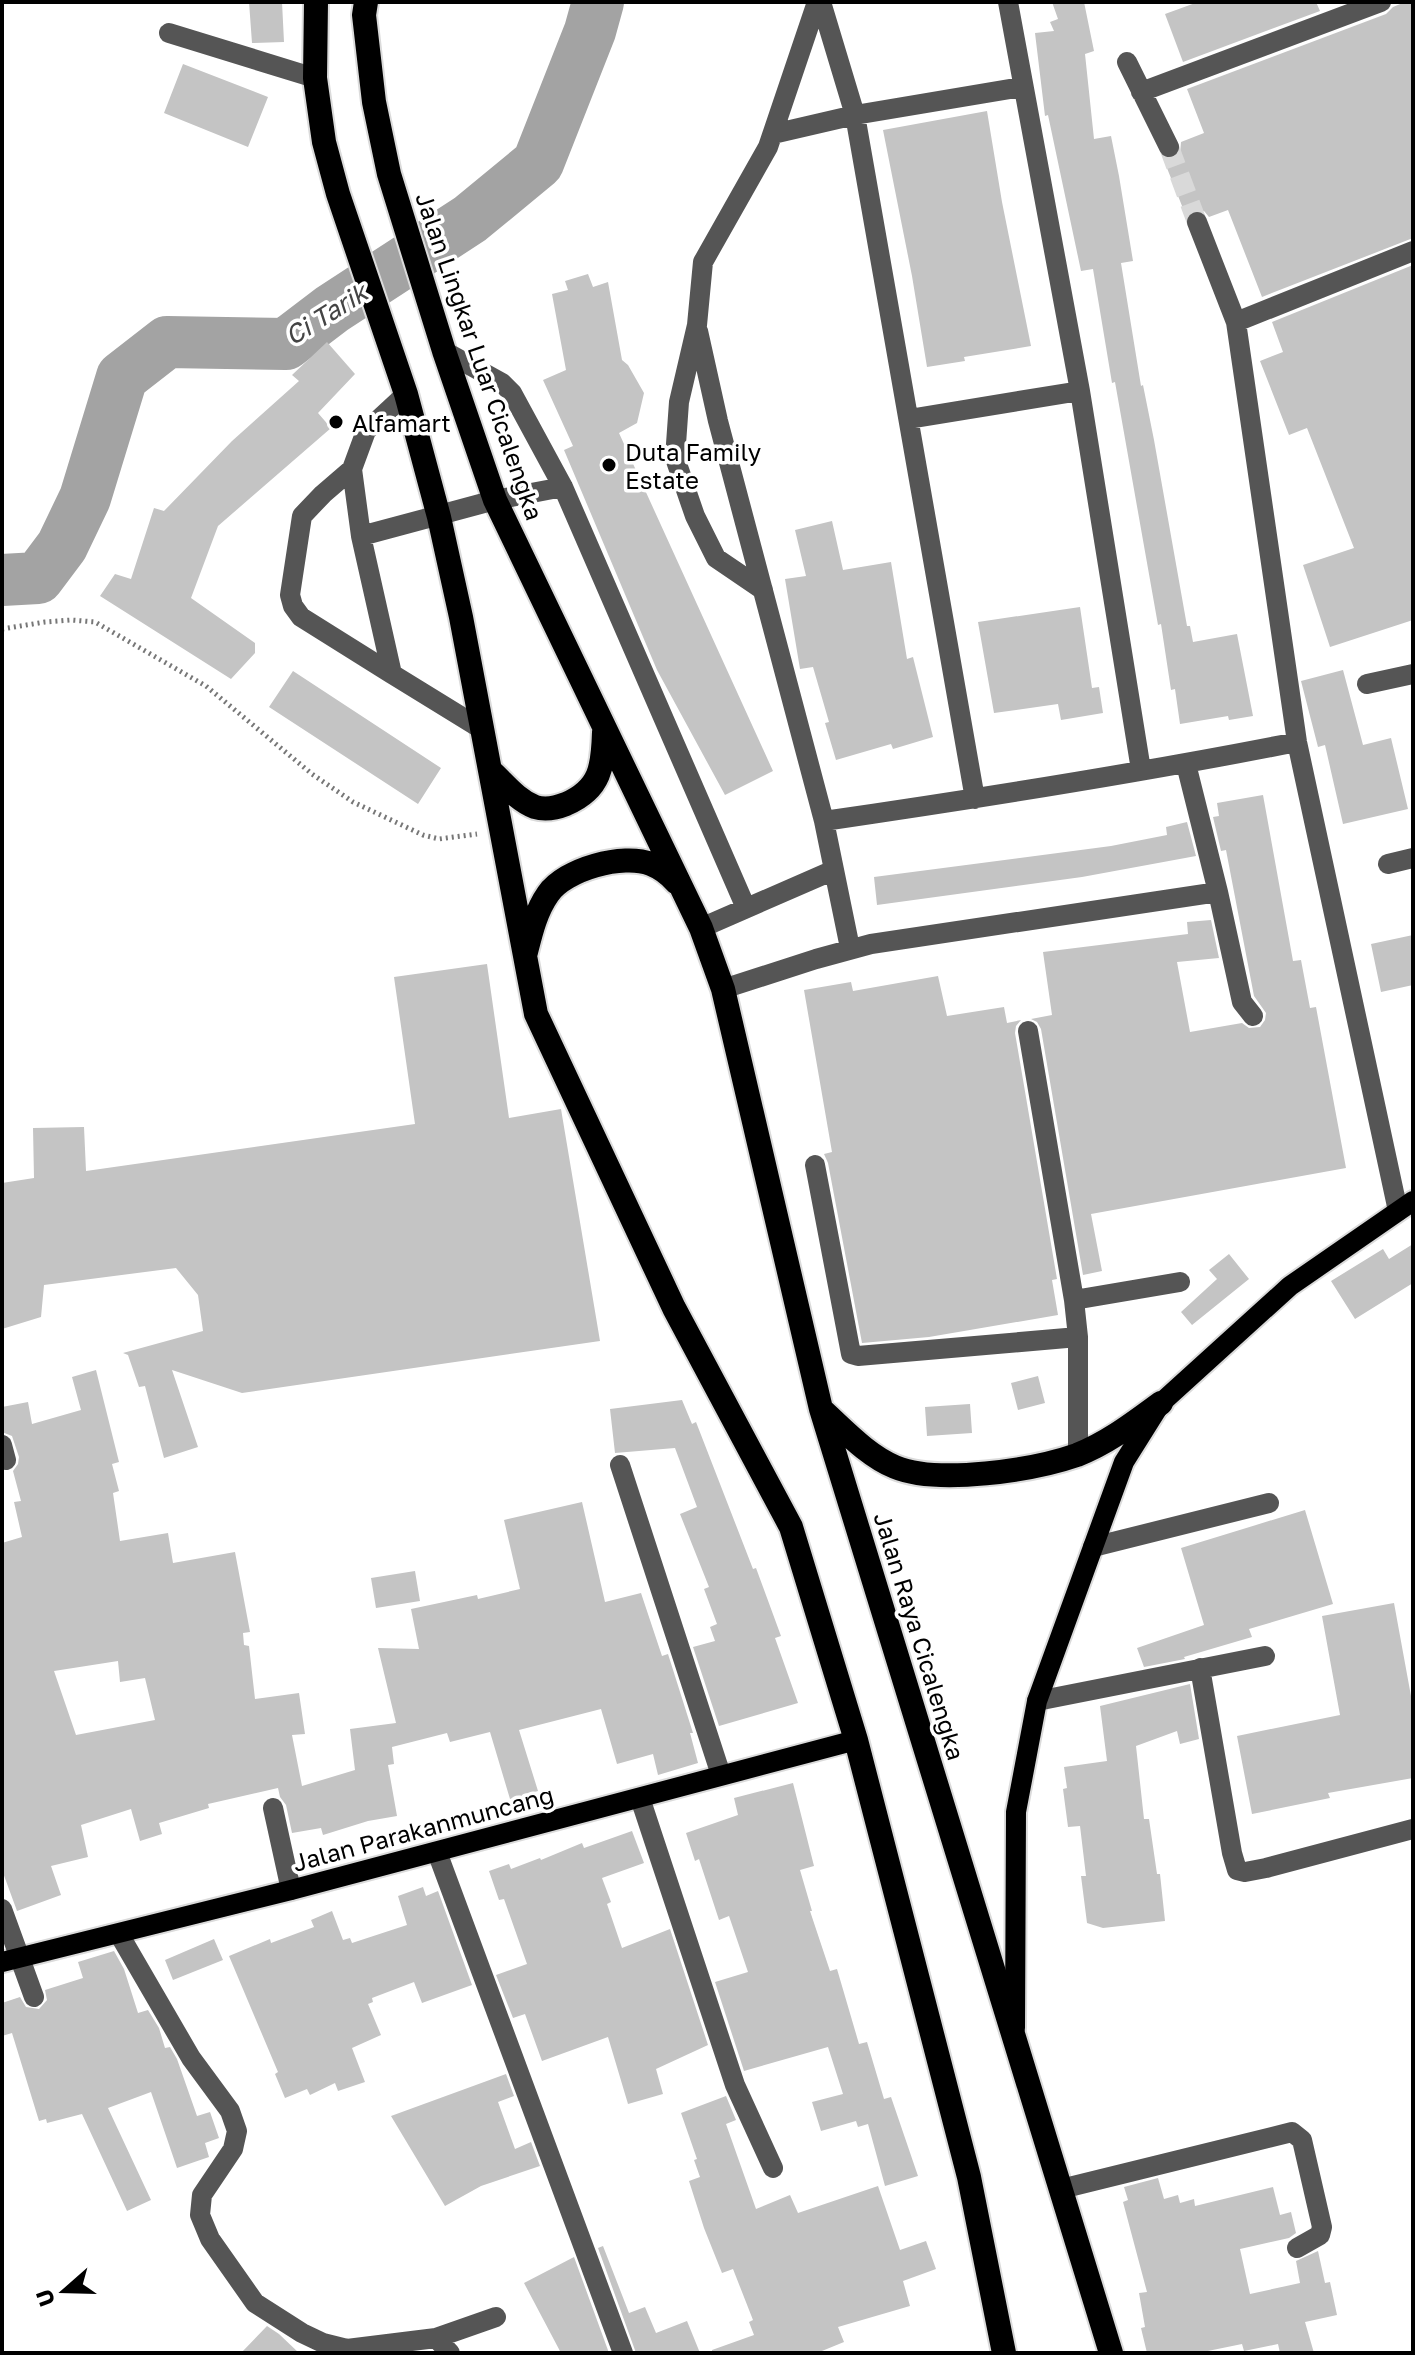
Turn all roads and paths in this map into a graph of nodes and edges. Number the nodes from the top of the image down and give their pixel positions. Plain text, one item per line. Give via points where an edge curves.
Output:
1 (316, 2) edge
2 (366, 2) edge
3 (819, 2) edge
4 (1008, 2) edge
5 (1381, 2) edge
6 (169, 33) dead end
7 (1127, 62) dead end
8 (315, 78) junction
9 (1022, 87) junction
10 (1141, 92) junction
11 (855, 115) junction
12 (773, 134) junction
13 (1169, 147) tunnel mouth
14 (1197, 222) tunnel mouth
15 (1413, 251) edge
16 (1236, 322) junction
17 (697, 325) junction
18 (444, 351) junction
19 (1080, 391) junction
20 (406, 394) junction
21 (909, 419) junction
22 (352, 469) junction
23 (563, 487) junction
24 (495, 500) junction
25 (439, 517) junction
26 (361, 536) junction
27 (763, 590) junction
28 (2, 629) edge
29 (392, 674) junction
30 (1413, 674) edge
31 (1367, 684) dead end
32 (604, 729) junction
33 (483, 730) junction
34 (1297, 742) junction
35 (1186, 764) junction
36 (1141, 770) junction
37 (491, 771) junction
38 (975, 799) junction
39 (824, 821) junction
40 (501, 828) junction
41 (1413, 858) edge
42 (1388, 864) dead end
43 (834, 870) junction
44 (680, 886) junction
45 (1218, 892) junction
46 (746, 908) junction
47 (701, 928) junction
48 (850, 948) junction
49 (524, 958) junction
50 (723, 989) junction
51 (1253, 1016) dead end
52 (1028, 1031) dead end
53 (815, 1165) dead end
54 (1405, 1206) edge
55 (1180, 1282) dead end
56 (1074, 1300) junction
57 (1078, 1337) junction
58 (1161, 1403) junction
59 (821, 1409) junction
60 (1078, 1454) junction
61 (620, 1465) dead end
62 (1269, 1503) dead end
63 (1093, 1547) junction
64 (1265, 1656) dead end
65 (1200, 1668) junction
66 (1037, 1701) junction
67 (856, 1740) junction
68 (721, 1775) junction
69 (640, 1798) junction
70 (273, 1808) dead end
71 (1413, 1829) edge
72 (437, 1852) junction
73 (291, 1890) junction
74 (2, 1909) edge
75 (119, 1934) junction
76 (11, 1960) edge
77 (34, 1997) dead end
78 (1016, 2044) junction
79 (773, 2168) dead end
80 (1061, 2189) junction
81 (1297, 2248) dead end
82 (496, 2317) dead end
83 (436, 2338) junction
84 (450, 2353) edge
85 (623, 2353) edge
86 (1004, 2353) edge
87 (1111, 2353) edge

1 - 8 highway
2 - 18 highway, Jalan Lingkar Luar Cicalengka via 374,102 389,174
3 - 11 street
3 - 12 street
4 - 9 street
5 - 10 street
6 - 8 street
7 - 10 street
8 - 20 highway via 338,194
9 - 11 street
9 - 19 street
10 - 13 street
11 - 12 street
11 - 21 street
12 - 17 street via 703,262
14 - 16 street
15 - 16 street
16 - 34 street
17 - 27 street
17 - 27 street via 679,402 675,458 716,558
18 - 23 street via 512,393
18 - 24 highway, Jalan Lingkar Luar Cicalengka
19 - 21 street
19 - 36 street
20 - 22 street via 366,431
20 - 25 highway
21 - 38 street
22 - 26 street
22 - 29 street via 302,516 290,595 301,617
23 - 24 street
23 - 46 street
24 - 25 street
24 - 32 highway, Jalan Lingkar Luar Cicalengka
25 - 26 street
25 - 33 highway
26 - 29 street
27 - 39 street
28 - 40 path via 95,622 206,686 312,774 379,816 439,839
29 - 33 street
30 - 31 street
32 - 37 highway via 603,761 592,787 557,807 532,806
32 - 44 highway, Jalan Lingkar Luar Cicalengka
33 - 37 highway
34 - 35 street
34 - 54 street
35 - 36 street
35 - 45 street
36 - 38 street
37 - 40 highway
38 - 39 street
39 - 43 street
40 - 49 highway
41 - 42 street
43 - 46 street
43 - 48 street
44 - 47 highway, Jalan Lingkar Luar Cicalengka
44 - 49 highway via 649,863 629,861 576,872 547,894
45 - 48 street
45 - 51 street via 1242,1002
46 - 47 street
47 - 50 highway, Jalan Raya Cicalengka
48 - 50 street
49 - 67 highway via 536,1014 674,1308 791,1527
50 - 59 highway, Jalan Raya Cicalengka
52 - 56 street
53 - 57 street via 851,1354
54 - 58 main road via 1290,1286
55 - 56 street
56 - 57 street
57 - 60 street
58 - 60 highway via 1117,1435
58 - 63 main road via 1124,1462
59 - 60 highway via 877,1457 910,1472 960,1476
59 - 78 highway, Jalan Raya Cicalengka
61 - 68 street
62 - 63 street
63 - 66 main road
64 - 65 street
65 - 66 street
65 - 71 street via 1237,1870 1266,1868
66 - 78 main road via 1016,1812
67 - 68 main road, Jalan Parakanmuncang
67 - 86 highway via 969,2177
68 - 69 main road, Jalan Parakanmuncang
69 - 72 main road, Jalan Parakanmuncang
69 - 79 street via 735,2085
70 - 73 street
72 - 73 main road, Jalan Parakanmuncang
72 - 85 street
73 - 75 main road, Jalan Parakanmuncang
74 - 76 street
75 - 76 main road, Jalan Parakanmuncang
75 - 83 street via 191,2058 230,2111 237,2131 233,2149 202,2195 200,2215 210,2239 255,2303 302,2333 347,2349
76 - 77 street
78 - 80 highway, Jalan Raya Cicalengka
80 - 81 street via 1292,2132 1302,2140 1322,2227 1320,2235
80 - 87 highway, Jalan Raya Cicalengka
82 - 83 street
83 - 84 street

